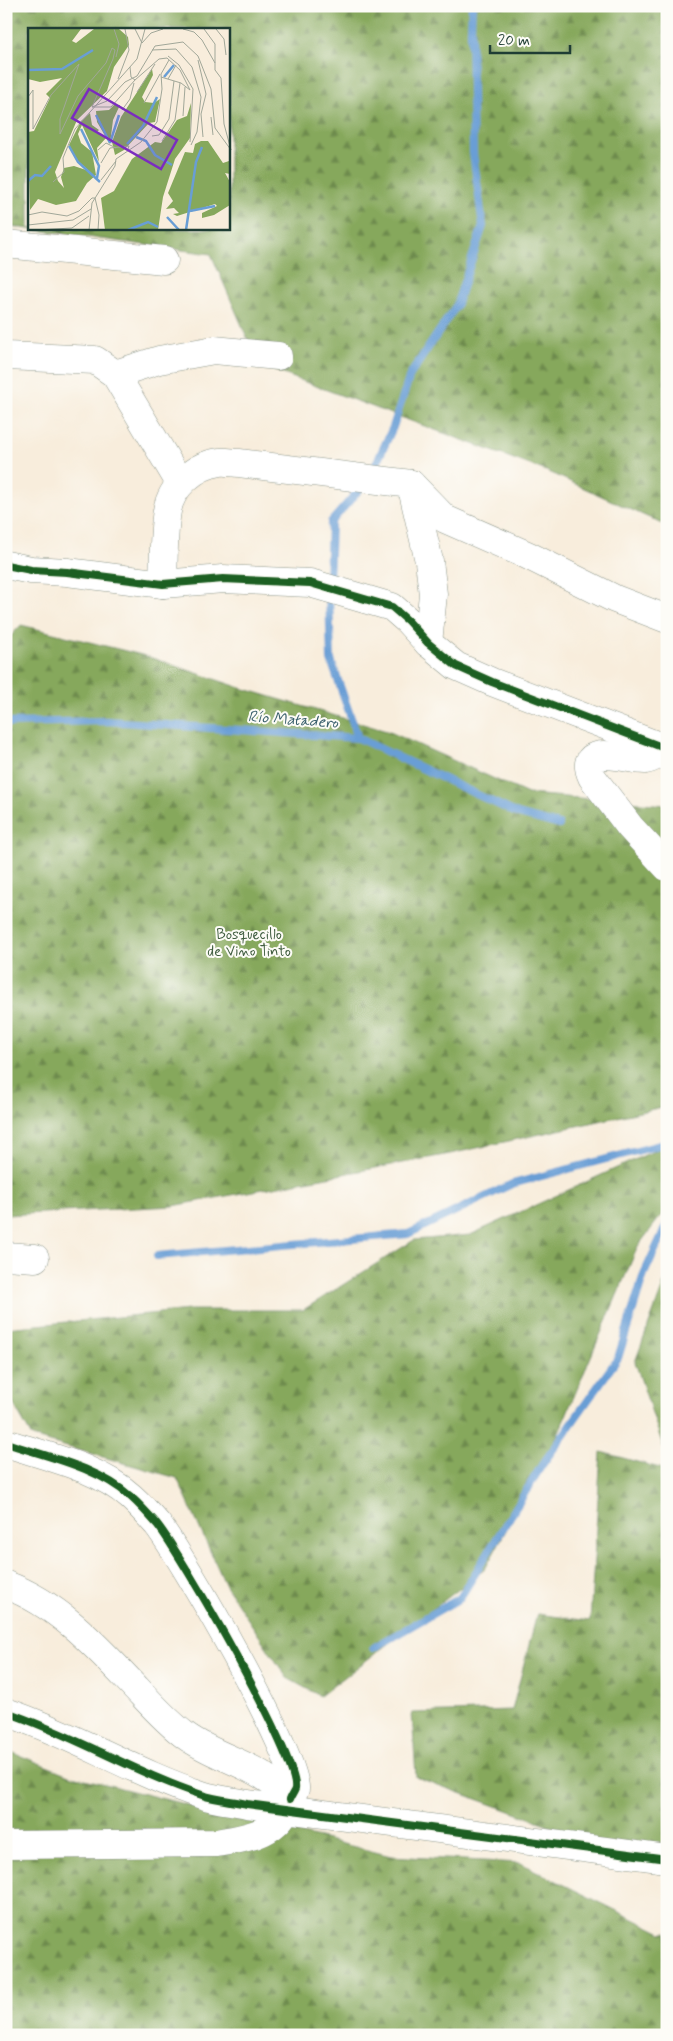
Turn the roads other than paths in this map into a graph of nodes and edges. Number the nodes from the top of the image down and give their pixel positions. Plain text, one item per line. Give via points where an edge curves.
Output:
1 (6, 244) edge
2 (164, 260) dead end
3 (6, 356) edge
4 (278, 356) dead end
5 (115, 374) junction
6 (180, 483) junction
7 (411, 484) junction
8 (6, 565) edge
9 (163, 584) junction
10 (667, 619) edge
11 (428, 643) junction
12 (666, 749) edge
13 (667, 866) edge
14 (6, 1256) edge
15 (35, 1258) dead end
16 (6, 1443) edge
17 (6, 1585) edge
18 (6, 1712) edge
19 (289, 1804) junction
20 (6, 1845) edge
21 (667, 1859) edge

1 - 2 street
3 - 5 street via 95,360
4 - 5 street via 214,350 159,360
5 - 6 street
6 - 7 street via 220,462
6 - 9 street via 166,512
7 - 10 street via 445,519 528,555 615,599
7 - 11 street via 429,561 433,594
8 - 9 street
9 - 11 street via 224,579 310,583 392,608
11 - 12 street via 456,666 478,676
12 - 13 street via 646,760 601,754 589,764 592,777 630,827
14 - 15 street
16 - 19 street via 96,1474 130,1496 157,1525 195,1582 277,1734 291,1768 295,1788
17 - 19 street via 55,1611 187,1737 258,1772 281,1788
18 - 19 street via 79,1741 163,1781 205,1796
19 - 20 street via 283,1817 266,1831 244,1839 216,1843
19 - 21 street

